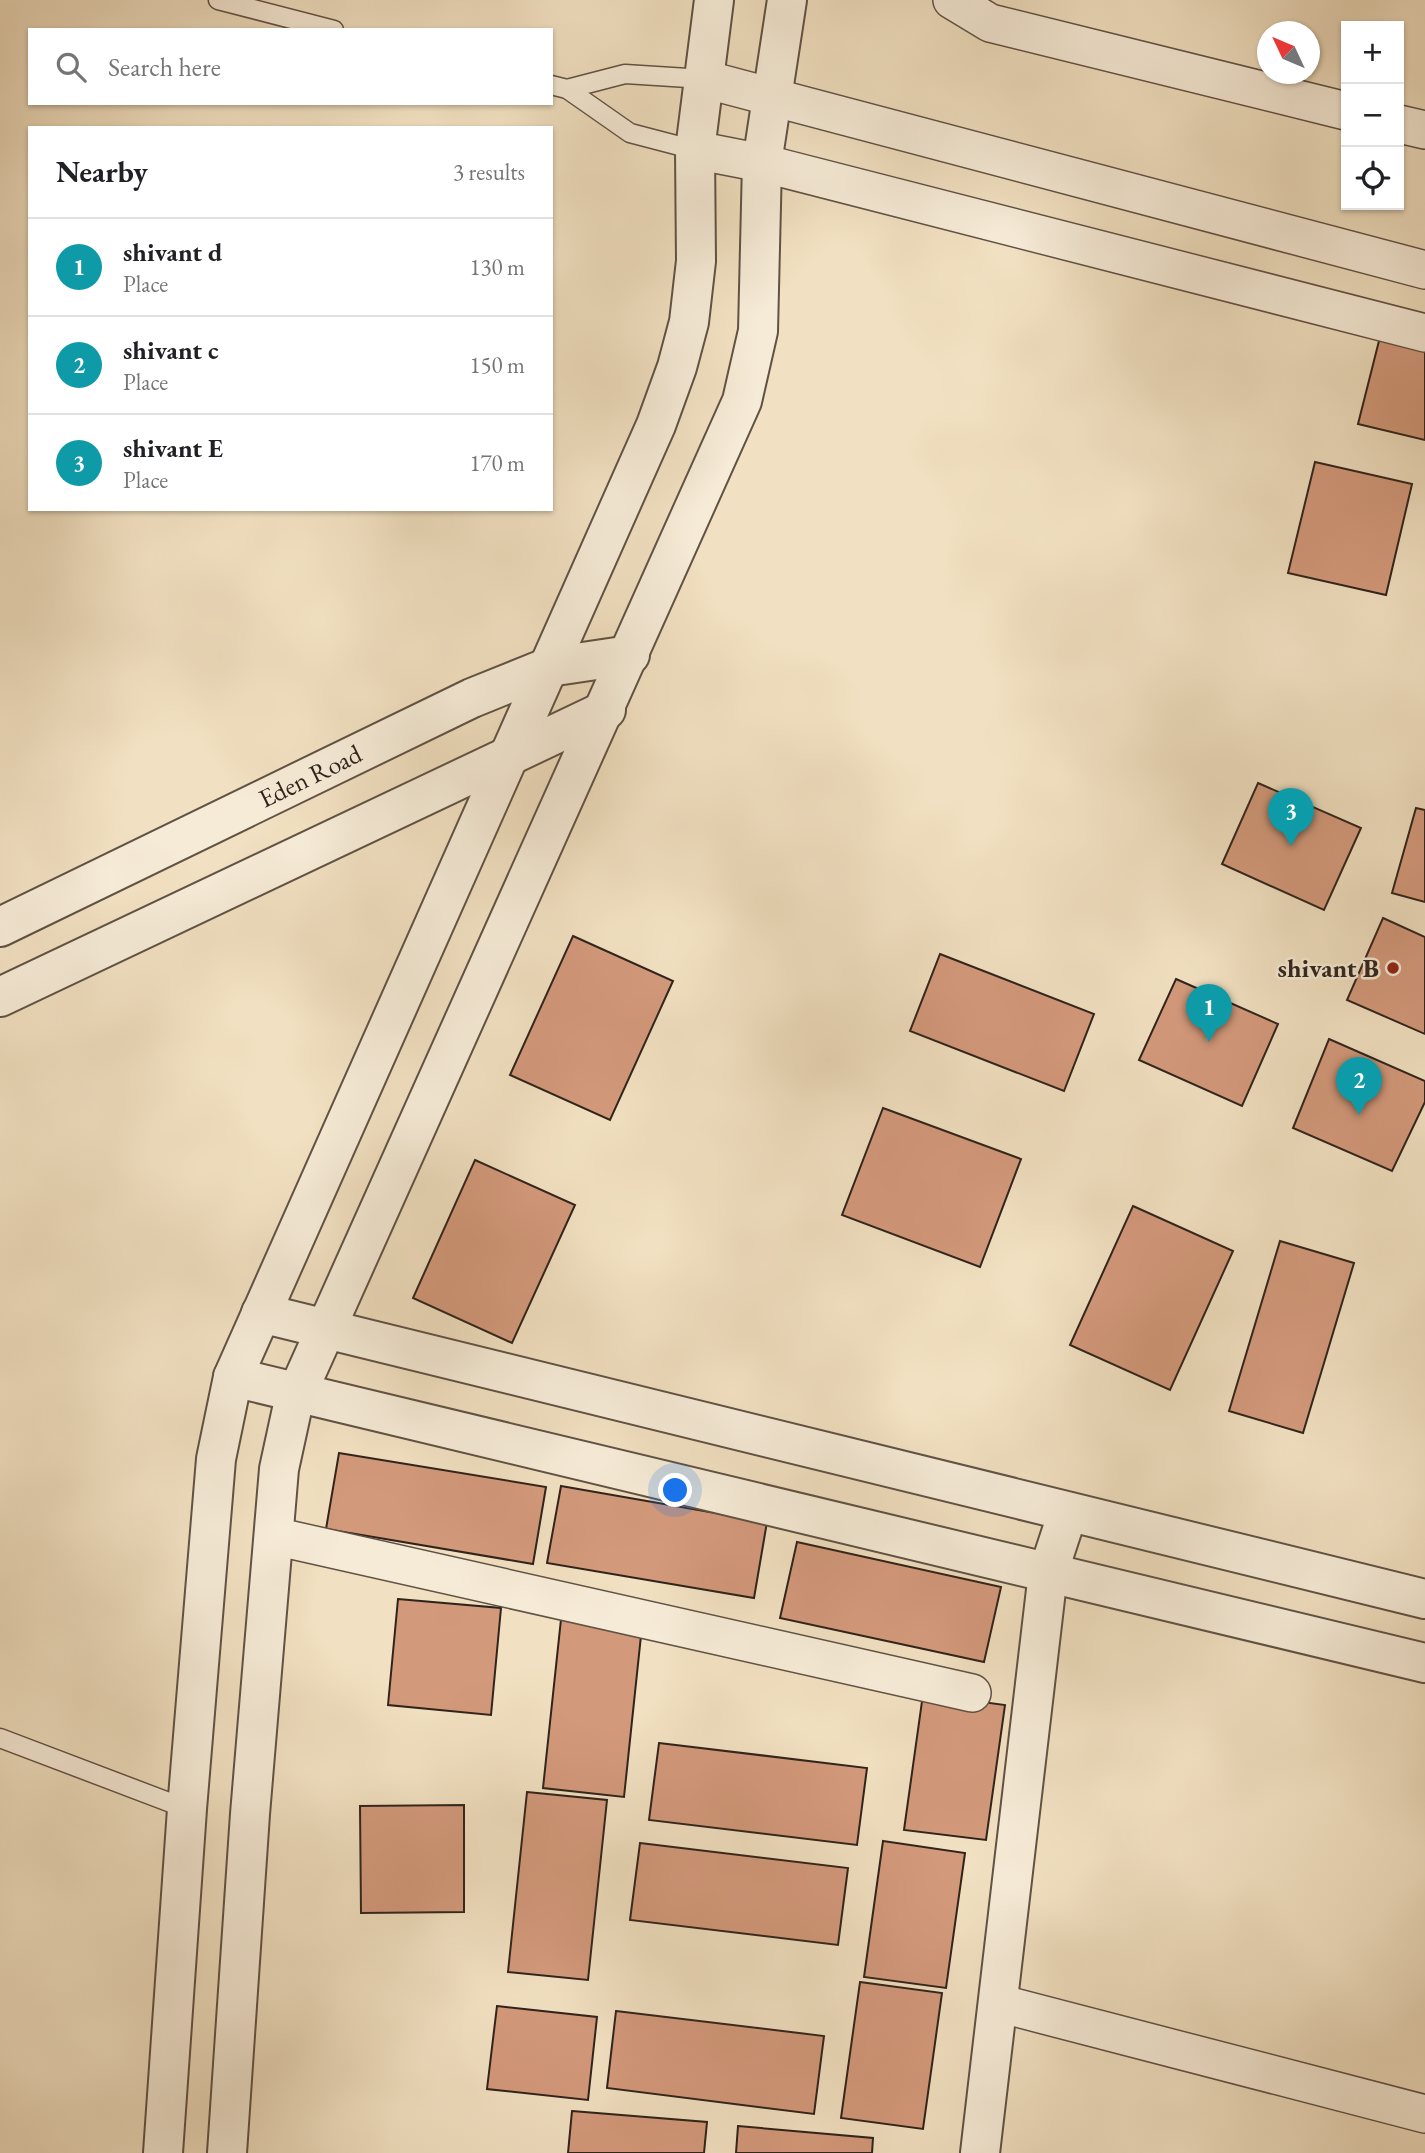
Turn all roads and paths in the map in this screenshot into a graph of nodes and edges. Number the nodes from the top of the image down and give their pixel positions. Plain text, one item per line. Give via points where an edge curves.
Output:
1 (218, 0) edge
2 (713, 0) edge
3 (787, 0) edge
4 (952, 0) edge
5 (326, 28) edge
6 (704, 79) junction
7 (559, 87) edge
8 (773, 98) junction
9 (1341, 110) edge
10 (1404, 125) edge
11 (1425, 130) edge
12 (695, 150) junction
13 (762, 163) junction
14 (1425, 270) edge
15 (1425, 333) edge
16 (630, 655) junction
17 (549, 667) junction
18 (606, 709) junction
19 (509, 755) junction
20 (0, 927) edge
21 (0, 997) edge
22 (261, 1313) junction
23 (324, 1329) junction
24 (233, 1377) junction
25 (296, 1392) junction
26 (1068, 1512) junction
27 (274, 1536) junction
28 (1048, 1573) junction
29 (1425, 1599) edge
30 (1425, 1663) edge
31 (972, 1693) dead end
32 (0, 1738) edge
33 (187, 1809) junction
34 (998, 2003) junction
35 (1425, 2114) edge
36 (163, 2153) edge
37 (227, 2153) edge
38 (980, 2153) edge

1 - 5 lane
2 - 6 street
3 - 8 street
4 - 9 street via 990,23
6 - 7 lane via 625,74
6 - 8 street
6 - 12 street
7 - 12 lane via 630,133
8 - 13 street
8 - 14 street
10 - 11 street
12 - 13 street
12 - 17 street via 696,261 677,367
13 - 15 street
13 - 16 street via 758,331 742,401
16 - 17 street, Eden Road
16 - 18 street
17 - 19 street
17 - 20 street, Eden Road via 472,698
18 - 19 street
18 - 23 street
19 - 21 street
19 - 22 street
22 - 23 street
22 - 24 street
23 - 25 street
23 - 26 street
24 - 25 street
24 - 33 street via 216,1459
25 - 27 street via 279,1469
25 - 28 street
26 - 28 street
26 - 29 street
27 - 31 street
27 - 37 street
28 - 30 street
28 - 34 street
32 - 33 lane
33 - 36 street
34 - 35 street
34 - 38 street

